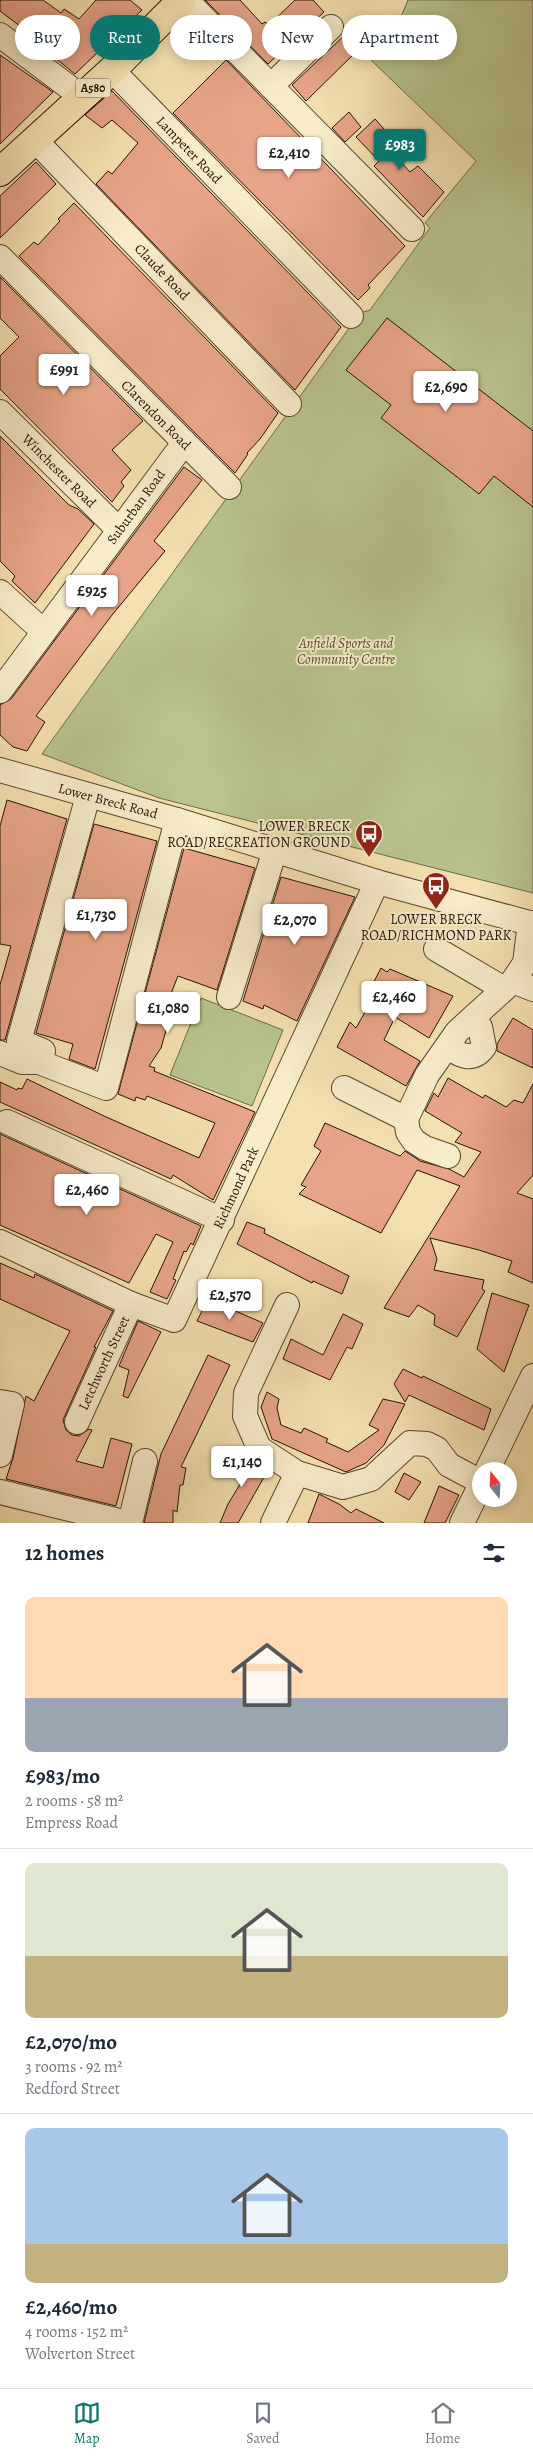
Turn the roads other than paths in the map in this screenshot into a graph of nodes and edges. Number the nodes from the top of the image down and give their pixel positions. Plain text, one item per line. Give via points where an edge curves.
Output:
1 (181, 1) edge
2 (0, 34) edge
3 (297, 60) edge
4 (112, 70) junction
5 (271, 86) junction
6 (82, 97) junction
7 (35, 140) junction
8 (0, 172) edge
9 (412, 229) dead end
10 (0, 257) edge
11 (351, 316) dead end
12 (289, 404) dead end
13 (0, 412) edge
14 (184, 443) junction
15 (229, 486) dead end
16 (119, 530) junction
17 (0, 592) edge
18 (44, 632) junction
19 (0, 691) edge
20 (1, 773) edge
21 (88, 796) junction
22 (177, 820) junction
23 (275, 850) junction
24 (378, 882) junction
25 (531, 924) edge
26 (436, 949) dead end
27 (517, 986) edge
28 (229, 997) dead end
29 (0, 1053) edge
30 (39, 1062) junction
31 (344, 1088) dead end
32 (406, 1119) junction
33 (7, 1122) dead end
34 (448, 1156) dead end
35 (222, 1220) junction
36 (0, 1242) edge
37 (131, 1304) junction
38 (287, 1305) dead end
39 (533, 1376) edge
40 (0, 1402) edge
41 (78, 1422) dead end
42 (0, 1455) edge
43 (145, 1461) dead end
44 (491, 1462) edge
45 (297, 1472) junction
46 (472, 1478) edge
47 (0, 1492) edge
48 (472, 1502) edge
49 (126, 1523) edge
50 (130, 1523) edge
51 (273, 1523) edge
52 (462, 1523) edge

1 - 4 main road, A580
1 - 5 street
2 - 6 street
3 - 5 street
4 - 6 main road, A580
4 - 11 street, Lampeter Road
5 - 9 street
6 - 7 main road, A580
7 - 8 main road, A580
7 - 12 street, Claude Road
10 - 14 street, Clarendon Road
13 - 16 street, Winchester Road
14 - 15 street, Clarendon Road
14 - 16 street, Suburban Road
16 - 18 street, Suburban Road
17 - 18 street
18 - 19 street, Suburban Road
20 - 21 street, Lower Breck Road
21 - 22 street, Lower Breck Road
21 - 30 street via 19,1041 43,1051
22 - 23 street, Lower Breck Road
22 - 30 street via 106,1088
23 - 24 street, Lower Breck Road
23 - 28 street
24 - 25 street, Lower Breck Road
24 - 35 street, Richmond Park
25 - 27 street via 525,964
26 - 27 street
27 - 32 street via 457,1032 427,1075
29 - 30 street via 22,1062
31 - 32 street
32 - 34 street via 408,1132 414,1141
33 - 35 street
35 - 37 street, Richmond Park via 174,1320
36 - 37 street, Richmond Park
37 - 41 street, Letchworth Street
38 - 45 street via 246,1393 246,1416 259,1448
39 - 44 street
40 - 42 street via 12,1404
43 - 50 street
45 - 46 street via 325,1483 358,1484 380,1473 410,1443 427,1444 437,1449 449,1465
45 - 51 street
47 - 49 street
48 - 52 street

